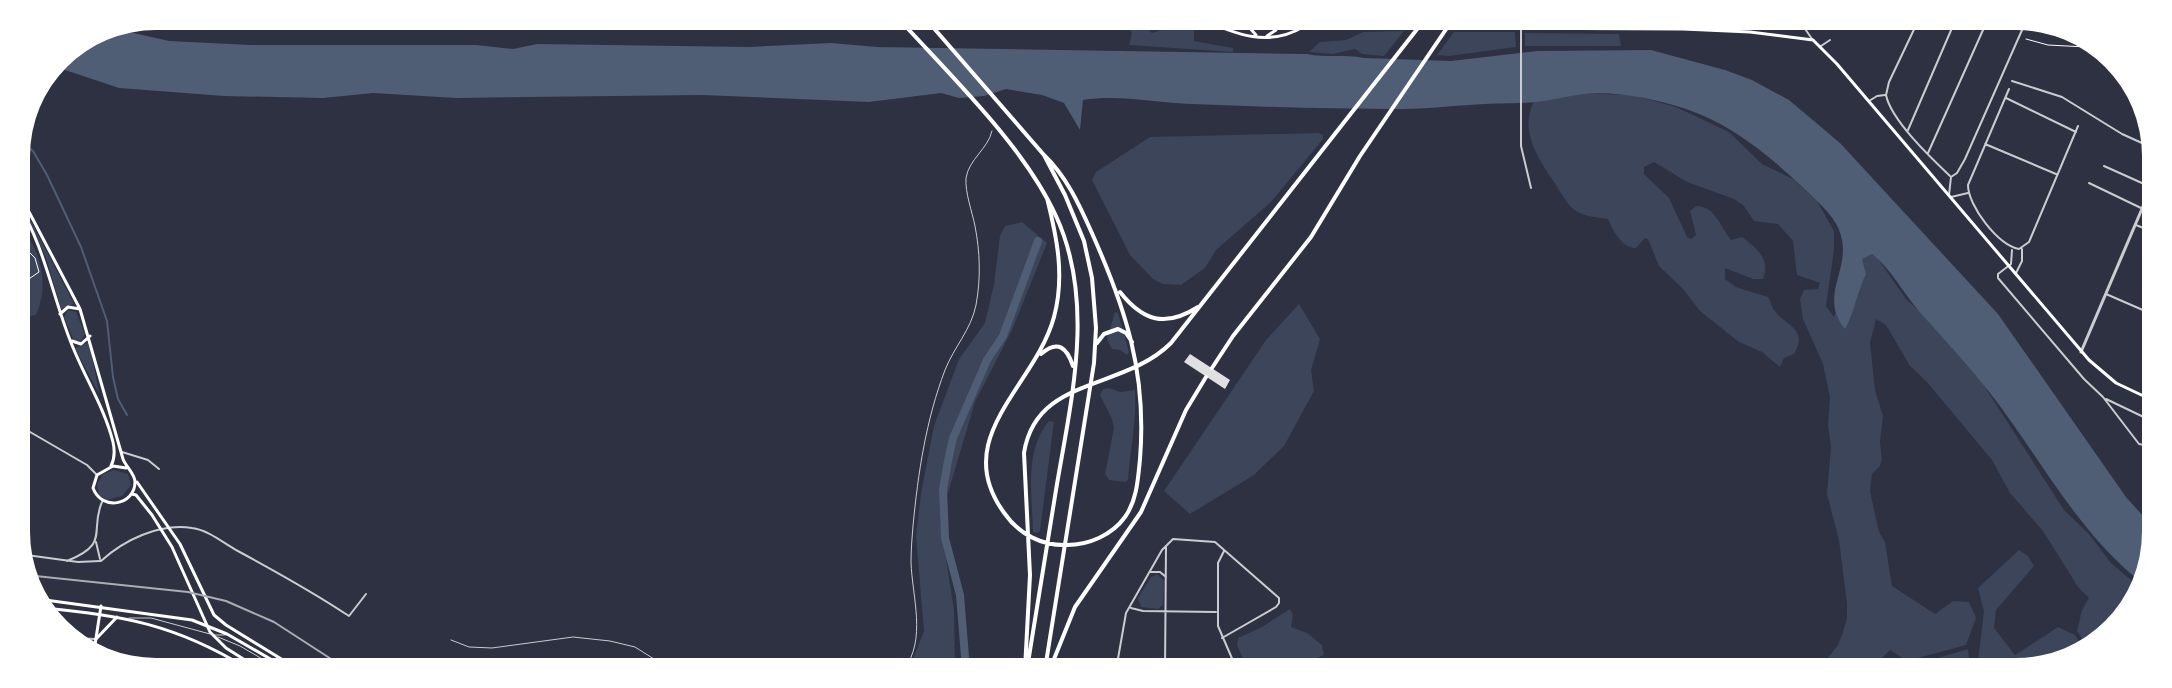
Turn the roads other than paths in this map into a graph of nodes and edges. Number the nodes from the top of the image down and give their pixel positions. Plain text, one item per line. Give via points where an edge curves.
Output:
1 (909, 30) edge
2 (935, 30) edge
3 (1235, 30) edge
4 (1251, 30) edge
5 (1276, 30) edge
6 (1296, 30) edge
7 (1416, 30) edge
8 (1446, 30) edge
9 (1521, 30) edge
10 (1705, 30) edge
11 (1806, 30) edge
12 (1914, 30) edge
13 (1951, 30) edge
14 (1983, 30) edge
15 (2022, 30) edge
16 (1261, 37) junction
17 (1813, 40) junction
18 (1830, 40) dead end
19 (1821, 46) junction
20 (2012, 81) dead end
21 (2009, 89) dead end
22 (1886, 95) junction
23 (2005, 98) junction
24 (1868, 101) junction
25 (2078, 126) dead end
26 (1908, 130) junction
27 (992, 131) dead end
28 (2076, 132) junction
29 (1985, 143) junction
30 (2141, 143) edge
31 (1928, 153) junction
32 (2104, 166) dead end
33 (1056, 172) junction
34 (2057, 175) junction
35 (1951, 177) junction
36 (2142, 182) edge
37 (2089, 183) dead end
38 (1531, 188) dead end
39 (1968, 193) junction
40 (1950, 197) junction
41 (1047, 198) junction
42 (2142, 209) joint
43 (30, 212) edge
44 (2135, 224) junction
45 (2142, 227) edge
46 (30, 228) edge
47 (2012, 248) junction
48 (2022, 248) junction
49 (2008, 266) junction
50 (2015, 274) junction
51 (1116, 287) junction
52 (2106, 294) junction
53 (1200, 306) junction
54 (80, 309) junction
55 (2142, 310) edge
56 (60, 314) junction
57 (90, 336) junction
58 (69, 338) junction
59 (1134, 343) junction
60 (1096, 346) junction
61 (2081, 352) junction
62 (1037, 358) junction
63 (1212, 368) dead end
64 (1074, 369) junction
65 (1206, 377) dead end
66 (2142, 395) edge
67 (2103, 397) junction
68 (2142, 416) edge
69 (30, 432) edge
70 (2142, 446) edge
71 (121, 452) junction
72 (110, 467) junction
73 (126, 468) junction
74 (159, 469) dead end
75 (97, 475) junction
76 (134, 479) junction
77 (131, 494) junction
78 (102, 502) junction
79 (95, 540) junction
80 (1165, 545) junction
81 (1225, 550) junction
82 (32, 556) edge
83 (66, 561) junction
84 (101, 561) junction
85 (1150, 572) junction
86 (1166, 578) junction
87 (366, 594) dead end
88 (50, 600) edge
89 (101, 606) junction
90 (1129, 608) junction
91 (57, 609) edge
92 (1166, 611) junction
93 (1217, 612) junction
94 (100, 614) junction
95 (117, 617) junction
96 (125, 618) junction
97 (227, 634) junction
98 (211, 635) junction
99 (1222, 638) junction
100 (89, 639) edge
101 (96, 639) junction
102 (451, 640) dead end
103 (95, 642) edge
104 (228, 658) edge
105 (242, 658) edge
106 (261, 658) edge
107 (269, 658) edge
108 (280, 658) edge
109 (652, 658) edge
110 (910, 658) edge
111 (1026, 658) edge
112 (1028, 658) edge
113 (1050, 658) edge
114 (1053, 658) edge
115 (1118, 658) edge
116 (1165, 658) edge
117 (1231, 658) edge

1 - 41 highway via 984,114
2 - 33 highway
3 - 16 main road
4 - 16 main road
5 - 16 main road
6 - 16 main road via 1277,39
7 - 53 highway
8 - 63 highway via 1311,237
9 - 38 street via 1521,146
10 - 17 main road
11 - 17 street
12 - 22 street
13 - 26 street
14 - 31 street
15 - 35 street via 1965,159
17 - 19 main road
18 - 19 street
19 - 24 main road
20 - 30 street via 2062,97
21 - 23 street
22 - 24 street
22 - 26 street
23 - 28 street
23 - 29 street
24 - 40 main road
25 - 28 street
26 - 31 street
27 - 110 lane via 967,175 978,243 978,292 971,323 943,377 923,446 911,552 916,635
28 - 34 street
29 - 34 street
29 - 39 street via 1969,177
31 - 35 street
32 - 36 street
33 - 51 highway via 1079,206
33 - 60 highway via 1088,258
34 - 48 street
35 - 40 street
37 - 42 street
39 - 40 street
39 - 47 street via 1982,218
40 - 49 main road
41 - 62 highway via 1060,282 1054,318
41 - 64 highway via 1075,282
42 - 44 street
43 - 54 main road
44 - 45 street
44 - 52 street
46 - 56 main road via 46,261
47 - 48 street
47 - 49 street
48 - 50 street
49 - 50 main road
49 - 67 street via 1997,276
50 - 61 main road
51 - 53 highway via 1151,318 1171,319
51 - 59 highway
52 - 55 street
52 - 61 street
53 - 111 highway via 1148,363 1061,398 1035,420 1024,453 1030,556
54 - 56 main road via 71,307
54 - 57 main road
56 - 58 main road
57 - 58 main road via 79,345
57 - 71 main road
58 - 72 main road via 109,430 114,449
59 - 60 highway via 1123,330 1113,329
59 - 62 highway via 1142,428 1134,499 1113,530 1078,544 1047,543 1019,529 995,498 987,473 995,422
60 - 113 highway
61 - 66 main road via 2116,383
62 - 64 highway via 1049,347 1061,346
64 - 112 highway
65 - 114 highway via 1138,517 1075,607
67 - 68 street
67 - 70 street
69 - 75 street
71 - 73 main road
71 - 74 street
72 - 73 main road
72 - 75 main road
73 - 76 main road
75 - 78 main road via 93,488
76 - 77 main road
76 - 108 main road via 180,544 214,615
77 - 78 main road via 116,503
77 - 105 main road via 172,547 210,632
78 - 79 street
79 - 83 street
79 - 84 street
80 - 81 street via 1173,539 1209,540
80 - 85 street
80 - 86 street
81 - 93 street via 1218,563
81 - 99 street via 1280,602
82 - 83 street
83 - 84 street
84 - 87 street via 141,535 194,528 349,616
85 - 86 street
85 - 90 street
86 - 92 street
88 - 89 main road
89 - 94 main road
89 - 97 main road via 183,618
90 - 92 street
90 - 115 street
91 - 94 main road
92 - 93 street
92 - 116 street
93 - 99 street
94 - 95 main road
94 - 101 main road
95 - 96 main road
95 - 101 main road
96 - 98 lane via 151,618
96 - 104 main road via 186,636
97 - 98 lane
97 - 107 main road
98 - 106 lane
99 - 117 street
100 - 101 street
101 - 103 main road
102 - 109 lane via 492,648 573,637 635,647

